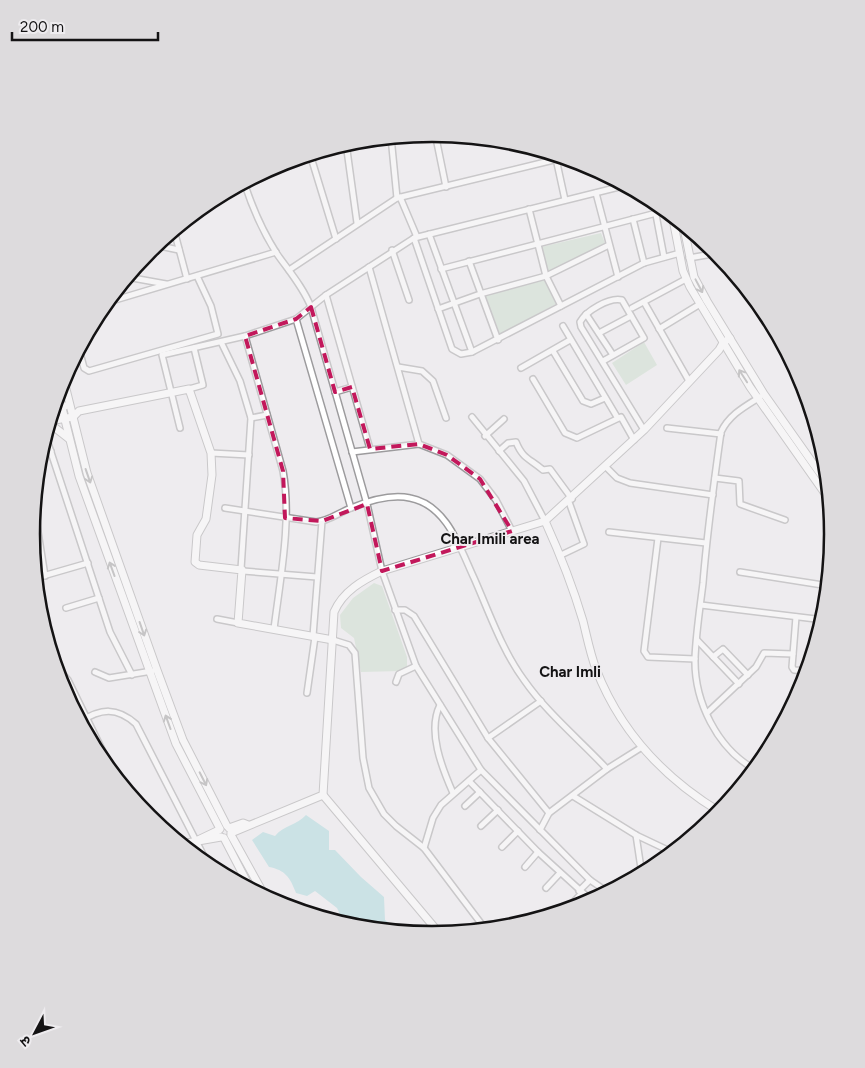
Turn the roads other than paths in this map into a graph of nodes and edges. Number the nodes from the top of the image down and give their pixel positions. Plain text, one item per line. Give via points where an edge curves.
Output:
1 (437, 142) edge
2 (392, 144) edge
3 (347, 151) edge
4 (548, 159) edge
5 (312, 160) edge
6 (557, 161) edge
7 (446, 186) junction
8 (616, 187) edge
9 (246, 189) edge
10 (596, 192) junction
11 (399, 197) junction
12 (565, 200) junction
13 (529, 209) junction
14 (656, 213) joint
15 (633, 219) junction
16 (357, 223) junction
17 (605, 226) junction
18 (674, 226) edge
19 (429, 234) junction
20 (685, 234) edge
21 (415, 237) junction
22 (176, 238) edge
23 (336, 239) junction
24 (536, 243) junction
25 (609, 245) junction
26 (165, 247) edge
27 (179, 250) junction
28 (392, 250) junction
29 (276, 252) junction
30 (680, 253) junction
31 (709, 255) edge
32 (664, 257) junction
33 (690, 258) junction
34 (469, 261) junction
35 (644, 263) junction
36 (370, 267) junction
37 (441, 268) junction
38 (288, 270) junction
39 (197, 276) junction
40 (546, 276) junction
41 (618, 277) junction
42 (134, 278) edge
43 (187, 279) junction
44 (686, 279) junction
45 (168, 285) junction
46 (480, 294) junction
47 (326, 295) junction
48 (118, 299) edge
49 (409, 300) dead end
50 (644, 302) junction
51 (454, 303) junction
52 (700, 304) junction
53 (561, 306) junction
54 (311, 307) junction
55 (632, 308) dead end
56 (438, 309) junction
57 (586, 314) junction
58 (631, 316) junction
59 (296, 319) junction
60 (563, 326) dead end
61 (659, 329) junction
62 (599, 333) junction
63 (246, 336) junction
64 (498, 340) junction
65 (570, 340) junction
66 (731, 341) junction
67 (222, 342) junction
68 (723, 347) junction
69 (194, 348) junction
70 (553, 351) junction
71 (472, 352) junction
72 (613, 355) junction
73 (81, 358) edge
74 (603, 361) junction
75 (398, 368) junction
76 (521, 368) dead end
77 (533, 379) dead end
78 (689, 381) junction
79 (352, 387) junction
80 (189, 389) junction
81 (170, 391) junction
82 (335, 392) junction
83 (67, 393) edge
84 (761, 396) junction
85 (605, 398) junction
86 (70, 405) junction
87 (62, 407) joint
88 (78, 410) junction
89 (267, 415) junction
90 (73, 416) junction
91 (472, 417) dead end
92 (251, 418) junction
93 (446, 418) dead end
94 (617, 418) junction
95 (64, 419) junction
96 (504, 419) dead end
97 (57, 420) edge
98 (55, 427) edge
99 (180, 428) dead end
100 (667, 428) dead end
101 (644, 430) junction
102 (721, 434) junction
103 (485, 436) junction
104 (69, 438) junction
105 (634, 440) junction
106 (419, 444) junction
107 (50, 447) edge
108 (370, 449) junction
109 (51, 451) joint
110 (499, 451) junction
111 (352, 452) junction
112 (211, 453) junction
113 (249, 455) junction
114 (82, 456) junction
115 (74, 458) junction
116 (606, 467) junction
117 (820, 475) edge
118 (715, 478) junction
119 (822, 489) edge
120 (713, 495) junction
121 (570, 500) junction
122 (367, 504) junction
123 (225, 508) dead end
124 (351, 508) junction
125 (100, 509) junction
126 (245, 511) junction
127 (92, 512) junction
128 (285, 518) junction
129 (785, 520) dead end
130 (322, 521) junction
131 (545, 521) junction
132 (512, 531) junction
133 (609, 532) dead end
134 (658, 538) junction
135 (706, 544) junction
136 (460, 547) junction
137 (41, 548) edge
138 (561, 555) junction
139 (88, 563) junction
140 (242, 570) junction
141 (382, 570) junction
142 (740, 572) dead end
143 (281, 574) junction
144 (45, 576) joint
145 (318, 577) junction
146 (822, 585) edge
147 (99, 598) junction
148 (701, 605) junction
149 (66, 608) dead end
150 (395, 610) junction
151 (796, 617) junction
152 (815, 619) edge
153 (217, 620) dead end
154 (238, 623) junction
155 (274, 630) junction
156 (314, 636) junction
157 (333, 640) junction
158 (697, 640) junction
159 (793, 654) junction
160 (713, 657) junction
161 (695, 659) junction
162 (416, 666) junction
163 (800, 670) edge
164 (153, 671) junction
165 (95, 672) dead end
166 (132, 675) junction
167 (748, 675) junction
168 (396, 682) dead end
169 (70, 683) edge
170 (739, 684) junction
171 (307, 693) dead end
172 (541, 700) junction
173 (440, 705) junction
174 (707, 713) junction
175 (88, 717) junction
176 (488, 738) junction
177 (101, 743) edge
178 (642, 748) junction
179 (749, 766) edge
180 (607, 769) junction
181 (481, 770) junction
182 (469, 781) junction
183 (480, 792) junction
184 (453, 793) junction
185 (323, 794) junction
186 (572, 796) junction
187 (465, 806) dead end
188 (714, 808) edge
189 (498, 810) junction
190 (549, 813) junction
191 (481, 826) dead end
192 (540, 830) junction
193 (518, 831) junction
194 (225, 832) junction
195 (636, 835) junction
196 (197, 840) junction
197 (190, 842) edge
198 (502, 847) dead end
199 (424, 848) junction
200 (666, 849) edge
201 (200, 850) edge
202 (538, 852) junction
203 (525, 867) dead end
204 (641, 867) edge
205 (560, 873) junction
206 (590, 880) junction
207 (251, 882) edge
208 (546, 888) dead end
209 (602, 888) edge
210 (581, 892) junction
211 (586, 896) edge
212 (574, 900) edge
213 (481, 923) edge
214 (433, 926) edge

1 - 7 street
2 - 11 street
3 - 16 street
4 - 7 street
5 - 23 street
6 - 12 street
7 - 11 street
8 - 10 street
9 - 29 street
10 - 12 street
10 - 17 street
11 - 16 street
11 - 21 street
12 - 13 street
13 - 19 street
13 - 24 street
14 - 15 street
14 - 32 street
15 - 17 street
15 - 35 street
16 - 23 street
17 - 24 street
17 - 25 street
18 - 30 main road
19 - 21 street
19 - 37 street
20 - 33 main road
21 - 28 street
21 - 56 street
22 - 27 street
23 - 38 street
24 - 34 street
24 - 40 street
25 - 40 street
25 - 41 street
26 - 27 street
27 - 43 street
28 - 36 street
28 - 49 street
29 - 38 street
29 - 39 street
30 - 32 street
30 - 44 main road
31 - 33 street
32 - 35 street
33 -> 66 main road via 694,277
34 - 37 street
34 - 46 street
35 - 41 street
36 - 47 street
36 - 75 street
37 - 51 street
38 - 54 street via 305,292
39 - 43 street
39 - 73 street via 211,306 218,334 89,371 84,368
40 - 46 street
40 - 53 street
41 - 53 street
42 - 45 street
43 - 45 street
44 - 50 street
44 - 52 main road
45 - 48 street
46 - 51 street
46 - 64 street
47 - 54 street
47 - 79 street
50 - 55 street
50 - 61 street
51 - 56 street
51 - 71 street
52 - 61 street
52 - 68 main road
53 - 64 street
54 - 59 street
54 - 82 street
56 - 71 street via 452,349 461,354
57 - 58 street via 618,299 622,300
57 - 62 street
57 - 74 street via 580,327
58 - 62 street
58 - 72 street via 644,338
59 - 63 street
59 - 124 street
60 - 65 street
61 - 78 street
62 - 72 street
63 - 67 street
63 - 89 street
64 - 71 street
65 - 70 street
65 - 85 street
66 - 68 main road
66 - 84 main road
67 - 69 street
67 - 92 street via 240,381
68 - 78 main road
84 -> 68 main road
69 - 80 street via 203,385
69 - 81 street via 162,355
70 - 76 street
70 - 85 street via 583,401 592,404
72 - 74 street
74 - 101 street
75 - 93 street via 422,371 433,381
75 - 106 street
77 - 94 street via 571,438
78 - 101 main road
79 - 82 street
79 - 108 street
80 - 81 main road
80 - 112 main road
81 - 88 main road
81 - 99 street
82 - 111 street
83 - 86 main road
84 - 102 street via 736,412 726,422
84 - 117 main road
84 - 119 main road
85 - 94 street
86 - 87 main road
86 - 88 main road
86 - 90 main road
87 - 95 main road
88 - 90 main road
89 - 92 street
89 - 128 street via 284,476
90 - 95 main road
90 - 114 main road
91 - 103 street
92 - 113 street
94 - 105 street via 621,418
95 - 97 main road
95 - 104 main road
96 - 103 street
98 - 104 main road
100 - 102 street
101 - 105 main road
102 - 118 street
103 - 110 street
104 - 115 main road
105 - 116 main road
106 - 108 street
106 - 132 street via 447,455 480,479 496,500
107 - 109 street
108 - 111 street
109 - 139 street
110 - 121 street via 508,443 516,442 519,452 525,457 534,460 543,470 551,470
110 - 131 street via 524,481
111 - 122 street
112 - 113 street
112 - 140 main road via 212,475 206,519 197,535 194,560 199,565
113 - 126 street
114 - 115 main road
114 -> 125 main road
115 - 127 main road
116 - 120 street via 617,478 630,483
116 - 121 main road
118 - 120 street
118 - 129 street via 739,481 740,504
120 - 135 street
121 - 131 main road
121 - 138 street via 584,544
122 - 124 street
122 - 136 street via 398,496 422,501 446,524
122 - 141 street
123 - 126 street
124 - 130 street
125 - 127 main road
125 -> 164 main road
126 - 128 street
126 - 140 street
164 -> 127 main road
128 - 130 street
128 - 143 street
130 - 145 street
131 - 132 main road
131 - 138 main road
132 - 136 main road
133 - 134 street
134 - 135 street
134 - 161 street via 644,651 648,656
135 - 148 street
136 - 141 main road
136 - 172 street via 513,662
137 - 144 street
138 - 178 main road via 596,668 612,705
139 - 144 street
139 - 147 street
140 - 143 street
140 - 154 main road
141 - 150 street
141 - 157 main road via 340,600 334,612
142 - 146 street
143 - 145 street
143 - 155 street
145 - 156 street
147 - 149 street
147 - 166 street via 110,632
148 - 151 street
148 - 158 street
150 - 162 street
150 - 176 street via 404,610 414,616
151 - 152 street
151 - 159 street
153 - 154 street
154 - 155 main road
155 - 156 main road
156 - 157 main road
156 - 171 street
157 - 185 main road
157 - 199 street via 349,646 355,653 363,758 369,788 390,820
158 - 160 street
158 - 161 street
159 - 163 street via 793,669
159 - 167 street via 764,653
160 - 167 street via 723,649
160 - 170 street
161 - 174 street
162 - 168 street via 399,674
162 - 173 street
164 - 166 street
164 - 194 main road
165 - 166 street via 110,678
167 - 170 street
169 - 175 street
170 - 174 street
172 - 176 street
172 - 180 street
173 - 181 street
173 - 184 street via 435,715 438,746 444,774
174 - 179 street via 723,742
175 - 177 street
175 - 196 street via 114,710 125,714 136,724
176 - 190 street
178 - 180 street
178 - 188 main road via 676,781
180 - 186 street
181 - 182 street
181 - 192 street
182 - 183 street
182 - 184 street
183 - 187 street
183 - 189 street
184 - 199 street via 433,818
185 - 194 main road
185 - 214 main road
186 - 190 street
186 - 195 street
189 - 191 street
189 - 193 street
190 - 192 street
192 - 206 street
193 - 198 street
193 - 202 street
194 - 196 main road
194 - 207 main road
195 - 200 street
195 - 204 street
196 - 197 main road
196 - 201 street
199 - 213 street
202 - 203 street
202 - 205 street
205 - 208 street
205 - 210 street
206 - 209 street
206 - 210 street
210 - 211 street
210 - 212 street

